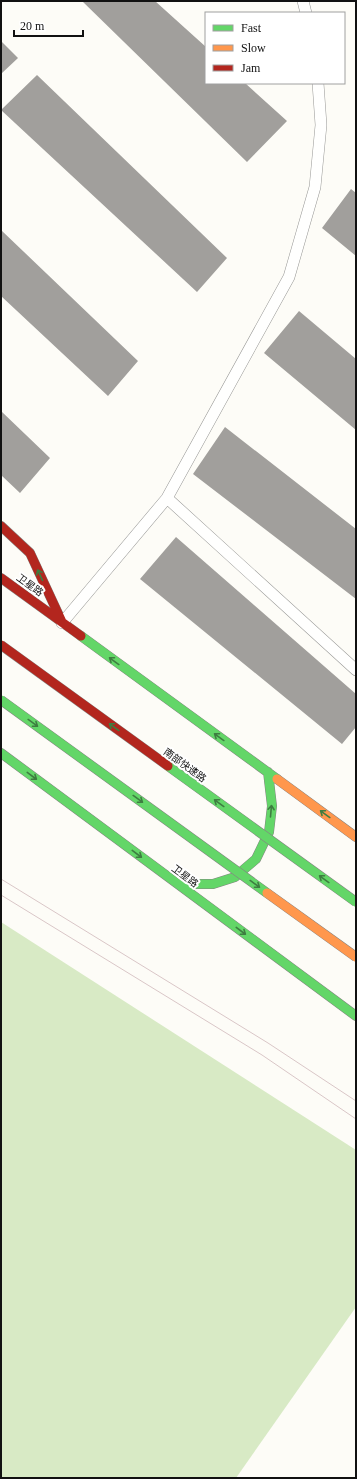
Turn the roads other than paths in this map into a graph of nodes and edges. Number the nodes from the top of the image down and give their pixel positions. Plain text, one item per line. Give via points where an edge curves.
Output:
1 (303, 1) edge
2 (306, 12) edge
3 (318, 84) edge
4 (167, 498) junction
5 (1, 526) edge
6 (1, 578) edge
7 (62, 623) junction
8 (1, 645) edge
9 (356, 670) edge
10 (1, 700) edge
11 (1, 753) edge
12 (268, 772) junction
13 (356, 837) edge
14 (178, 884) junction
15 (356, 902) edge
16 (356, 957) edge
17 (356, 1016) edge

1 - 2 lane
3 - 4 lane via 321,125 315,187 289,277
4 - 7 lane
4 - 9 lane
7 -> 5 main road via 30,553
6 - 7 main road, 卫星路
12 -> 7 main road, 卫星路
15 -> 8 main road, 南部快速路, bridge
10 -> 16 main road, bridge
11 -> 14 main road, 卫星路
13 -> 12 main road, 卫星路
14 -> 12 main road via 213,884 235,877 256,859 269,832 272,806
14 -> 17 main road, 卫星路

